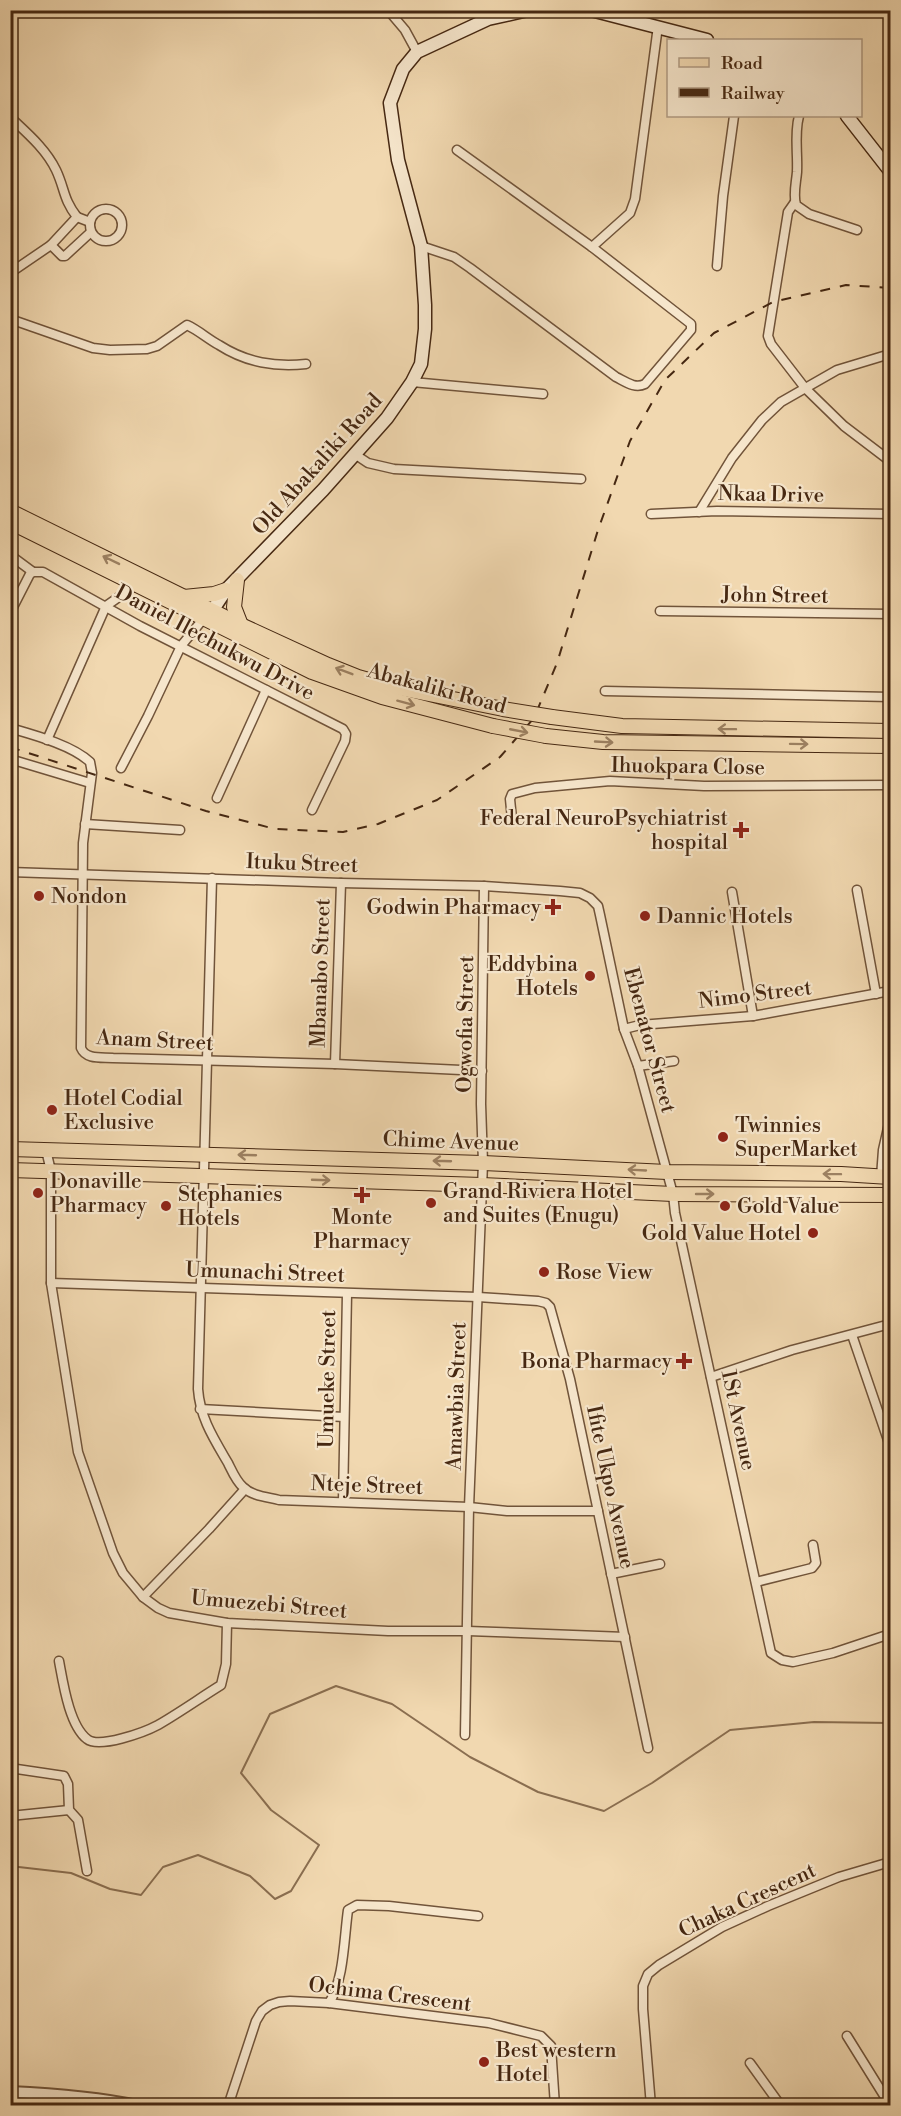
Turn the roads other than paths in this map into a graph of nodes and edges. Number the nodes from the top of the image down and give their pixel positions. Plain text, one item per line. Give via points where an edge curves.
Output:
1 (388, 10) edge
2 (528, 10) edge
3 (591, 10) edge
4 (486, 15) edge
5 (658, 26) junction
6 (704, 39) edge
7 (417, 52) junction
8 (10, 117) edge
9 (734, 117) edge
10 (799, 117) edge
11 (848, 117) edge
12 (457, 150) dead end
13 (891, 171) edge
14 (795, 202) junction
15 (77, 217) junction
16 (857, 230) dead end
17 (51, 245) junction
18 (421, 246) junction
19 (592, 247) junction
20 (717, 267) dead end
21 (10, 273) edge
22 (10, 319) edge
23 (891, 354) edge
24 (306, 364) dead end
25 (412, 382) junction
26 (805, 388) junction
27 (543, 394) dead end
28 (356, 455) junction
29 (891, 461) edge
30 (581, 479) dead end
31 (699, 512) junction
32 (651, 514) dead end
33 (891, 514) edge
34 (11, 520) edge
35 (10, 555) edge
36 (33, 572) junction
37 (237, 580) junction
38 (136, 585) junction
39 (226, 590) junction
40 (183, 597) junction
41 (106, 606) junction
42 (660, 612) dead end
43 (10, 613) edge
44 (891, 614) edge
45 (208, 615) junction
46 (241, 625) junction
47 (181, 646) junction
48 (266, 690) junction
49 (605, 691) dead end
50 (891, 697) edge
51 (10, 728) edge
52 (891, 731) edge
53 (47, 740) junction
54 (891, 746) edge
55 (10, 759) edge
56 (121, 768) dead end
57 (90, 783) junction
58 (891, 785) edge
59 (217, 798) dead end
60 (312, 810) dead end
61 (512, 819) dead end
62 (84, 824) junction
63 (180, 830) dead end
64 (10, 872) edge
65 (84, 873) junction
66 (212, 878) junction
67 (341, 883) junction
68 (484, 886) junction
69 (857, 890) dead end
70 (732, 892) dead end
71 (590, 898) joint
72 (891, 991) edge
73 (876, 994) junction
74 (753, 1016) junction
75 (624, 1029) junction
76 (207, 1060) junction
77 (674, 1061) dead end
78 (335, 1064) junction
79 (638, 1066) junction
80 (482, 1071) junction
81 (891, 1119) edge
82 (10, 1149) edge
83 (46, 1150) junction
84 (204, 1153) junction
85 (483, 1163) junction
86 (10, 1170) edge
87 (51, 1171) junction
88 (667, 1172) junction
89 (204, 1176) junction
90 (886, 1177) edge
91 (482, 1185) junction
92 (673, 1194) junction
93 (891, 1195) edge
94 (51, 1283) junction
95 (200, 1287) junction
96 (347, 1294) junction
97 (478, 1297) junction
98 (891, 1324) edge
99 (852, 1335) junction
100 (711, 1377) junction
101 (200, 1410) junction
102 (344, 1417) junction
103 (891, 1446) edge
104 (245, 1489) junction
105 (343, 1501) junction
106 (469, 1507) junction
107 (598, 1511) junction
108 (813, 1545) dead end
109 (660, 1564) dead end
110 (611, 1574) junction
111 (756, 1582) junction
112 (142, 1597) junction
113 (227, 1623) junction
114 (468, 1631) junction
115 (891, 1634) edge
116 (625, 1637) junction
117 (59, 1661) dead end
118 (465, 1735) dead end
119 (648, 1748) dead end
120 (10, 1768) edge
121 (69, 1810) junction
122 (10, 1816) edge
123 (891, 1862) edge
124 (87, 1871) dead end
125 (478, 1916) dead end
126 (328, 2003) junction
127 (848, 2036) dead end
128 (750, 2063) dead end
129 (10, 2092) edge
130 (96, 2102) edge
131 (887, 2103) edge
132 (137, 2106) edge
133 (228, 2106) edge
134 (555, 2106) edge
135 (651, 2106) edge
136 (781, 2106) edge

1 - 7 street
2 - 4 main road
3 - 5 main road
4 - 7 main road
5 - 6 main road
5 - 19 street via 635,199 630,213
7 - 18 main road, Old Abakaliki Road via 404,69 390,104 398,160
8 - 15 street via 49,157 65,200
9 - 20 street
10 - 14 street
11 - 13 main road
12 - 19 street
14 - 16 street via 809,214
14 - 26 street via 788,213 768,336
15 - 17 street
15 - 17 street via 91,227 65,256
17 - 21 street
18 - 19 street via 454,257 616,377 642,386 691,330 691,324
18 - 25 main road, Old Abakaliki Road via 425,329 420,364
22 - 24 street via 93,348 110,350 158,346 187,325 247,359 287,366
23 - 26 street via 837,370
25 - 27 street
25 - 28 main road, Old Abakaliki Road
26 - 29 street via 844,426
26 - 31 street via 781,402 762,420 732,458
28 - 30 street via 368,464 394,469
28 - 37 main road, Old Abakaliki Road
31 - 32 street, Nkaa Drive
31 - 33 street, Nkaa Drive
34 - 38 main road, Abakaliki Road
40 -> 34 main road, Abakaliki Road
35 - 36 street, Daniel Ilechukwu Drive
36 - 41 street, Daniel Ilechukwu Drive via 43,572
36 - 43 street
37 - 39 main road, Old Abakaliki Road
37 - 46 main road via 234,607
38 - 41 street
38 - 45 main road, Abakaliki Road
39 - 40 main road
39 - 45 main road, Old Abakaliki Road
40 - 45 main road, Abakaliki Road
41 - 47 street, Daniel Ilechukwu Drive
41 - 53 street
42 - 44 street, John Street
45 - 46 main road, Abakaliki Road
45 - 47 street
45 -> 54 main road, Abakaliki Road, bridge via 295,664 332,680 493,726 603,742
52 -> 46 main road, Abakaliki Road, bridge via 632,726 552,717 358,677
47 - 48 street, Daniel Ilechukwu Drive
47 - 56 street
48 - 59 street
48 - 60 street, Daniel Ilechukwu Drive via 346,734
49 - 50 street
51 - 53 street
53 - 57 street, Anam Street via 90,762
55 - 57 street
57 - 62 street, Anam Street
58 - 61 street, Ihuokpara Close via 598,782 512,794
62 - 63 street
62 - 65 street, Anam Street
64 - 65 street, Ituku Street
65 - 66 street, Ituku Street
65 - 76 street, Anam Street via 83,1053 113,1058
66 - 67 street, Ituku Street
66 - 76 street
67 - 68 street, Ituku Street
67 - 78 street, Mbanabo Street
68 - 71 street, Ituku Street via 580,893
68 - 80 street, Ogwofia Street
69 - 73 street
70 - 74 street
71 - 75 street, Ebenator Street via 598,906
72 - 73 street, Nimo Street
73 - 74 street, Nimo Street
74 - 75 street, Nimo Street via 640,1024
75 - 79 street, Ebenator Street
76 - 78 street, Anam Street
76 - 84 street
77 - 79 street
78 - 80 street, Anam Street
79 - 88 street, Ebenator Street
80 - 85 street, Ogwofia Street
81 - 90 street via 883,1150
82 - 83 main road, Chime Avenue
83 - 84 main road, Chime Avenue
83 - 87 street, Umuezebi Street
85 -> 84 main road, Chime Avenue
84 - 89 street
88 -> 85 main road, Chime Avenue
85 - 91 street, Amawbia Street
86 - 87 main road, Chime Avenue
87 - 89 main road, Chime Avenue
87 - 94 street, Umuezebi Street
90 -> 88 main road, Chime Avenue
88 - 92 street, Ebenator Street
89 -> 91 main road, Chime Avenue
89 - 95 street
91 - 92 main road, Chime Avenue
91 - 97 street, Amawbia Street
92 -> 93 main road, Chime Avenue
92 - 100 street, 1St Avenue
94 - 95 street, Umunachi Street
94 - 112 street, Umuezebi Street via 78,1452 113,1553
95 - 96 street, Umunachi Street
95 - 101 street
96 - 97 street, Umunachi Street
96 - 102 street, Umueke Street
97 - 106 street, Amawbia Street
97 - 107 street, Ifite Ukpo Avenue via 538,1301 550,1307 570,1378
98 - 99 street
99 - 100 street
99 - 103 street
100 - 111 street, 1St Avenue
101 - 102 street
101 - 104 street
102 - 105 street, Umueke Street
104 - 105 street, Nteje Street via 279,1500
104 - 112 street
105 - 106 street, Nteje Street
106 - 107 street, Nteje Street
106 - 114 street, Amawbia Street
107 - 110 street, Ifite Ukpo Avenue
108 - 111 street via 816,1563 812,1568
109 - 110 street
110 - 116 street, Ifite Ukpo Avenue
111 - 115 street, 1St Avenue via 771,1653 782,1660 793,1662 833,1653
112 - 113 street, Umuezebi Street via 169,1613
113 - 114 street, Umuezebi Street
113 - 117 street via 221,1685 156,1726 105,1743 92,1742 81,1732 69,1708
114 - 116 street, Umuezebi Street
114 - 118 street, Amawbia Street
116 - 119 street, Ifite Ukpo Avenue
120 - 121 street via 64,1776
121 - 122 street
121 - 124 street via 78,1820
123 - 135 street, Chaka Crescent via 839,1877 768,1906 722,1928 648,1974 643,1986 643,2009
125 - 126 street via 357,1905 348,1910 338,1981
126 - 133 street, Ochima Crescent via 290,2001 262,2011
126 - 134 street, Ochima Crescent via 489,2023 541,2036 551,2046
127 - 131 street
128 - 136 street
129 - 130 street
130 - 132 street

